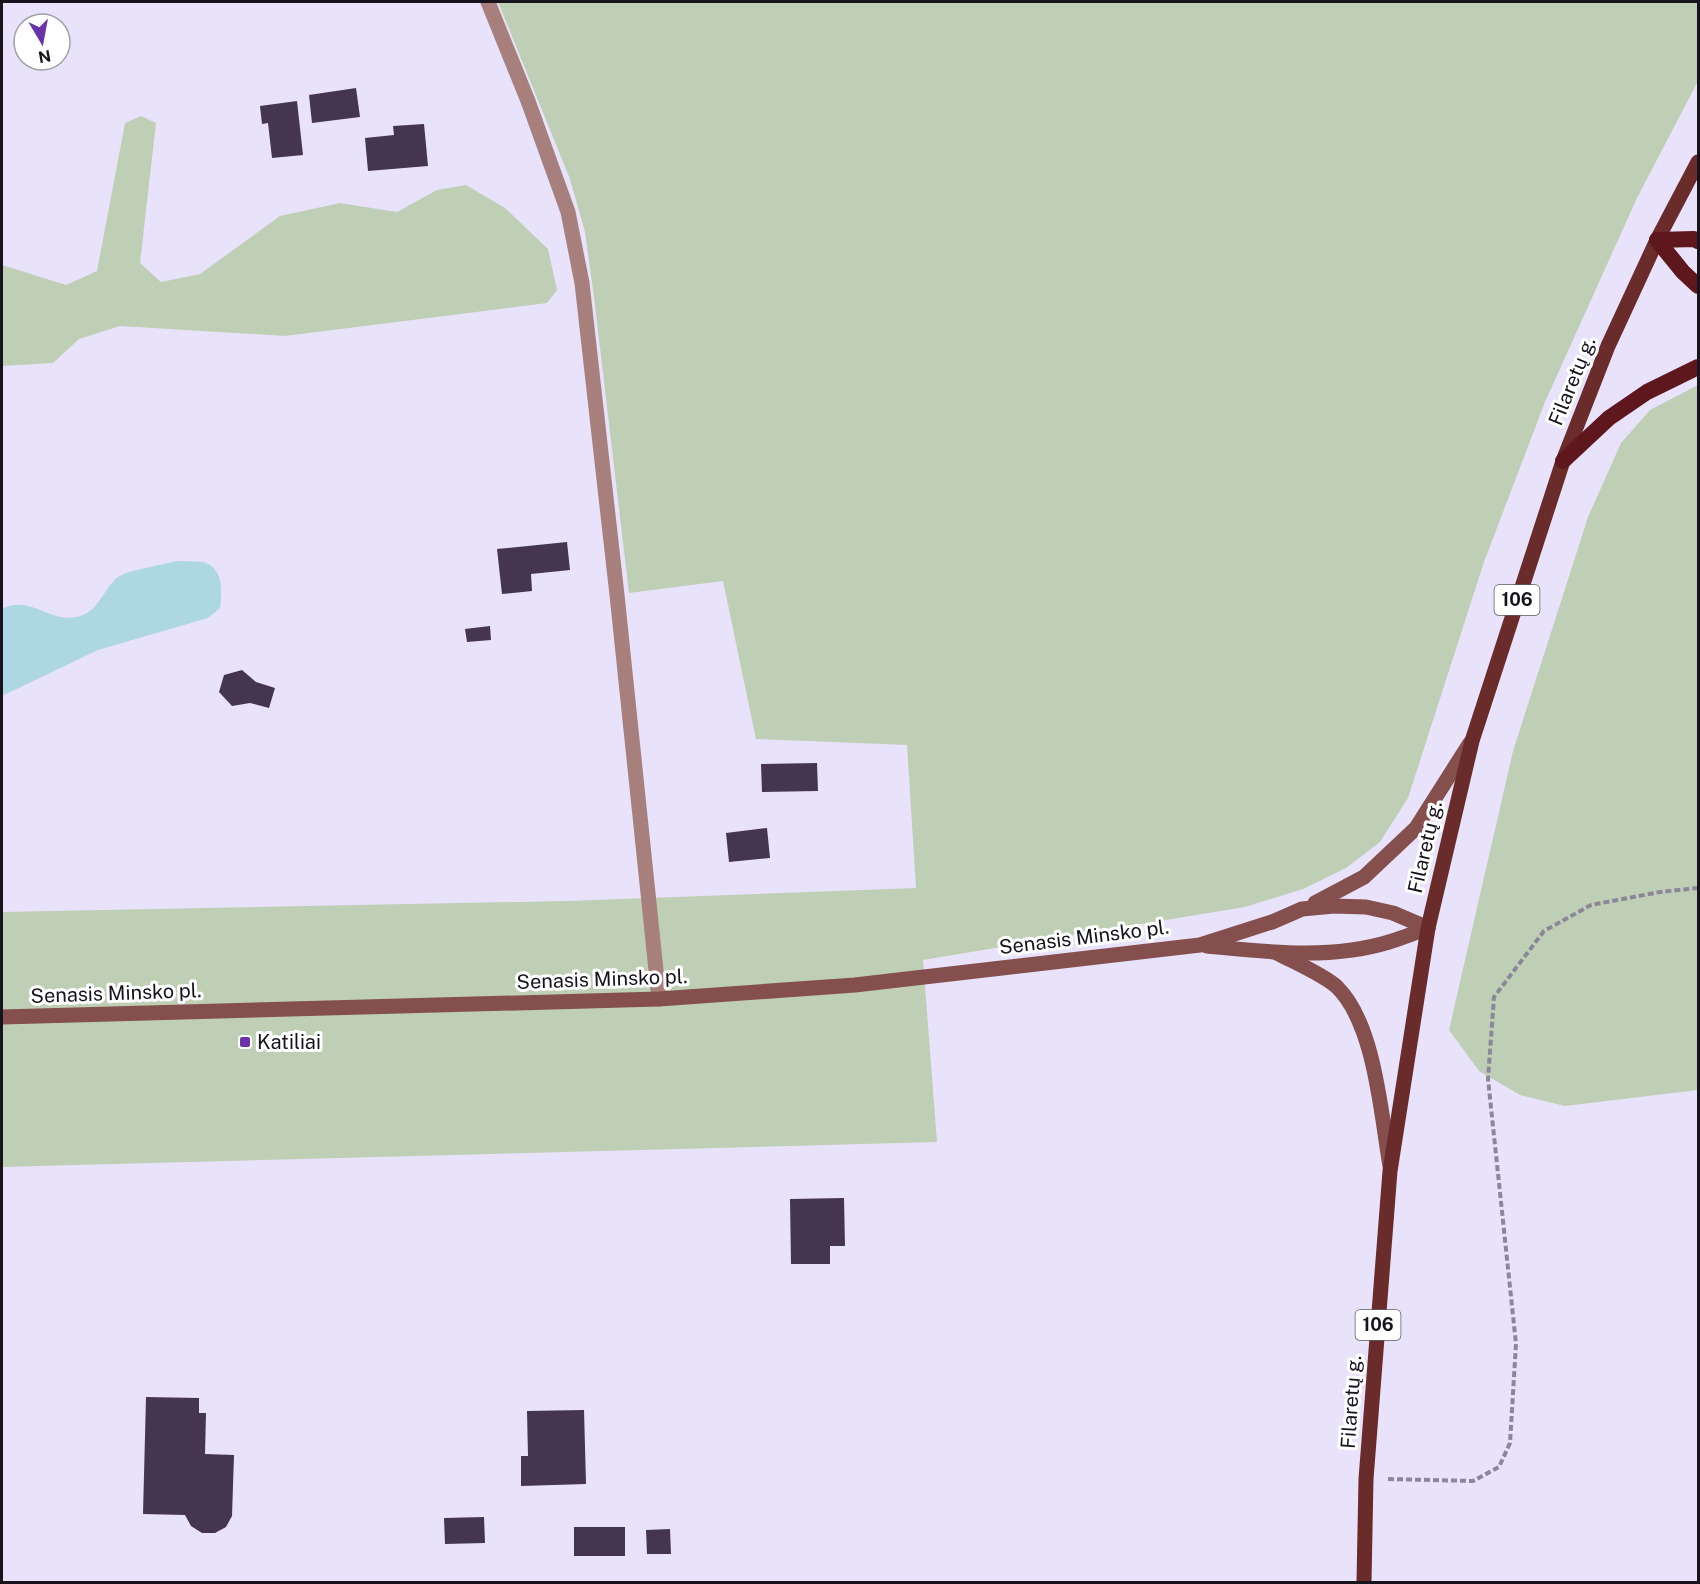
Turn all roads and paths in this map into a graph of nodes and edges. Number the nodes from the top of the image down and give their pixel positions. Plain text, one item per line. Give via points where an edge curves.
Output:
1 (488, 2) edge
2 (1698, 162) edge
3 (1657, 240) junction
4 (1698, 241) edge
5 (1698, 286) edge
6 (1698, 367) edge
7 (1563, 461) junction
8 (1472, 741) junction
9 (1698, 888) edge
10 (1302, 909) junction
11 (1428, 928) junction
12 (1200, 945) junction
13 (1277, 953) junction
14 (659, 999) junction
15 (2, 1017) edge
16 (1390, 1171) junction
17 (1366, 1479) junction
18 (1364, 1582) edge

1 - 14 street via 568,212 582,283
2 - 3 main road, Filaretų g. / 106
3 - 4 highway
3 - 5 highway
3 - 7 main road, Filaretų g. / 106 via 1608,346
6 - 7 highway via 1647,392 1609,418
7 - 8 main road, Filaretų g. / 106
8 - 10 main road via 1416,828 1390,854 1364,877
8 - 11 main road, Filaretų g. / 106
9 - 17 path via 1591,905 1544,931 1494,997 1488,1079 1516,1344 1510,1443 1499,1467 1473,1481
10 - 11 main road, Senasis Minsko pl. via 1366,907
10 - 12 main road, Senasis Minsko pl.
11 - 13 main road, Senasis Minsko pl. via 1353,950
11 - 16 main road, Filaretų g. / 106
12 - 13 main road, Senasis Minsko pl.
12 - 14 main road, Senasis Minsko pl. via 855,985
13 - 16 main road via 1337,987 1365,1032
14 - 15 main road, Senasis Minsko pl.
16 - 17 main road, Filaretų g. / 106
17 - 18 main road, Filaretų g. / 106

